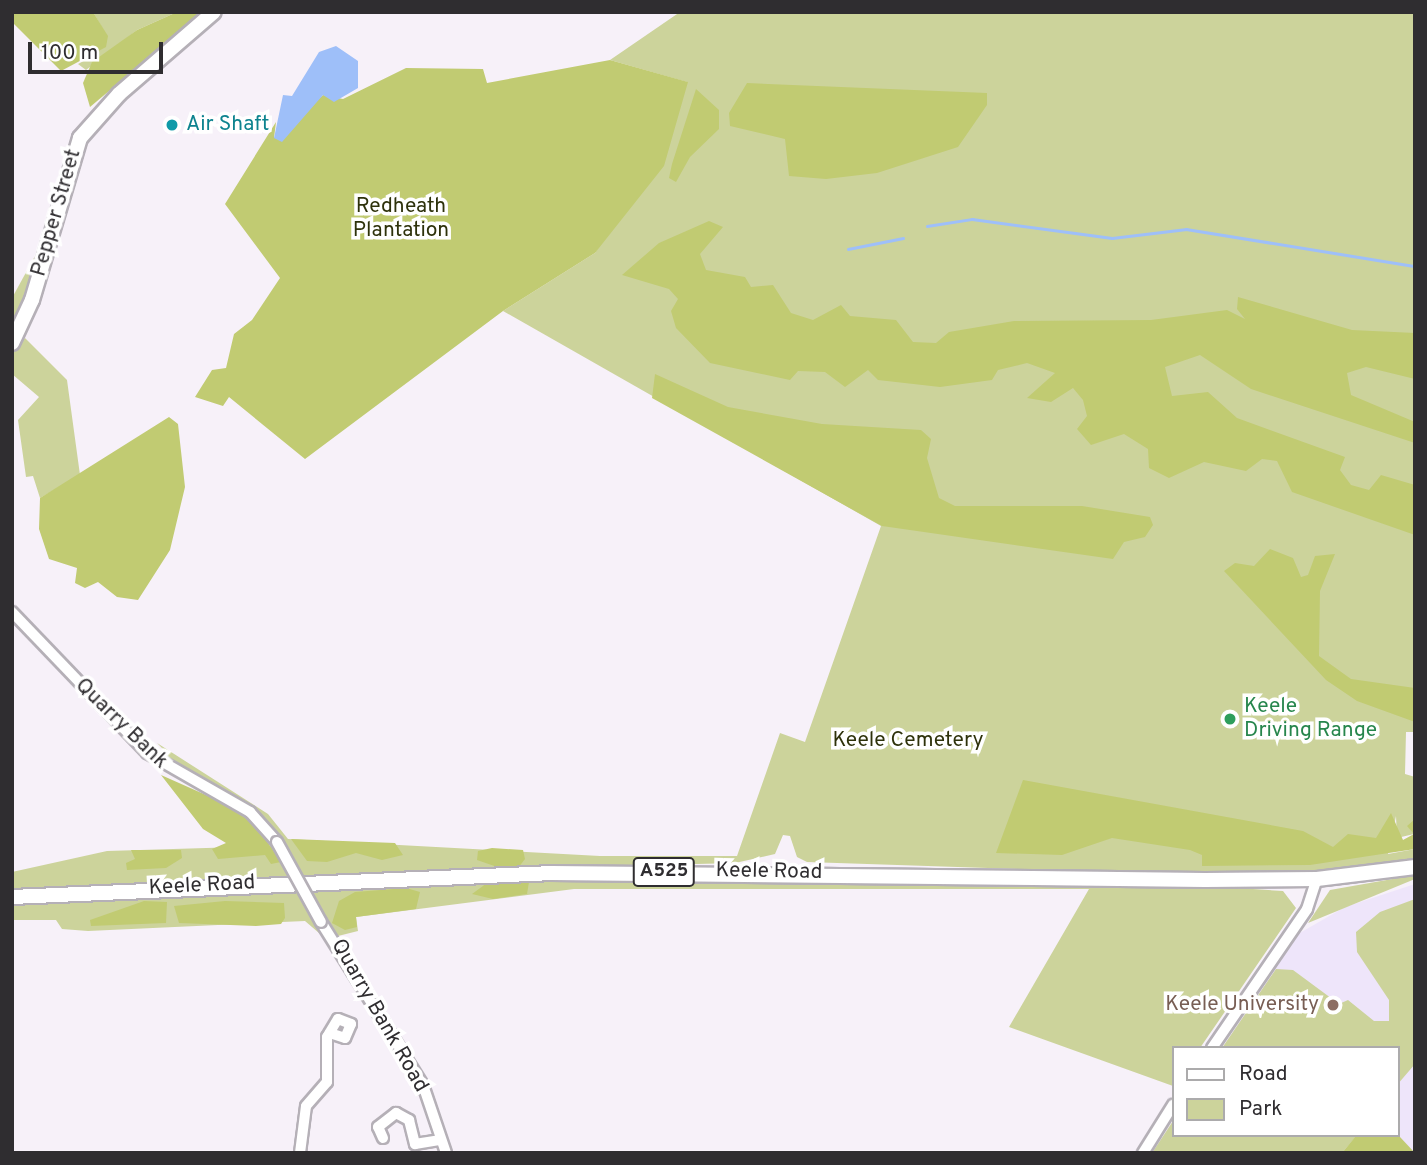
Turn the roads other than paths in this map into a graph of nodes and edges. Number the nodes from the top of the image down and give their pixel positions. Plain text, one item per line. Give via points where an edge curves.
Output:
1 (214, 12) edge
2 (12, 343) edge
3 (12, 612) edge
4 (1415, 867) edge
5 (1317, 879) junction
6 (12, 897) edge
7 (321, 922) joint
8 (330, 1032) dead end
9 (1213, 1046) edge
10 (1172, 1107) edge
11 (383, 1138) dead end
12 (441, 1140) junction
13 (300, 1153) edge
14 (446, 1153) edge
15 (1143, 1153) edge

1 - 2 main road, Pepper Street via 118,94 79,138 32,300
3 - 7 street, Quarry Bank, bridge via 147,753 250,812 277,842
4 - 5 main road, Keele Road / A525
5 - 6 main road, Keele Road / A525 via 552,873
5 - 9 street via 1307,909
7 - 12 street, Quarry Bank Road via 423,1085
8 - 13 street via 327,1082 306,1106
10 - 15 street
11 - 12 street via 379,1127 396,1112 409,1120 415,1144
12 - 14 street, Quarry Bank Road

